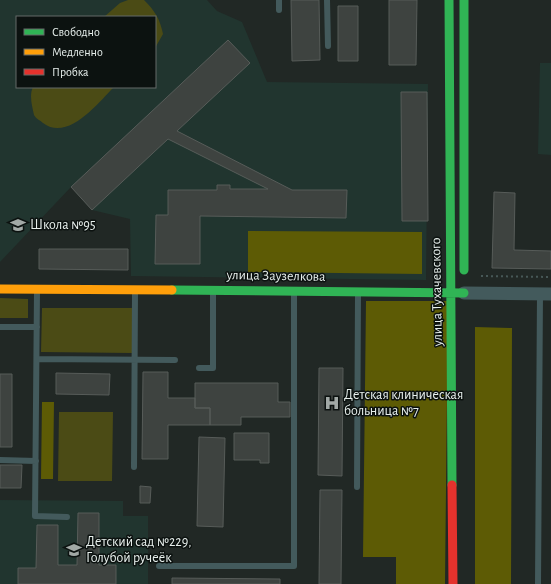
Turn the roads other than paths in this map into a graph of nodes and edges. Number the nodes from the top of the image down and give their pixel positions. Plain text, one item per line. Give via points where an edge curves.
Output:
1 (279, 0) edge
2 (327, 0) edge
3 (449, 0) edge
4 (464, 0) edge
5 (279, 10) dead end
6 (328, 46) dead end
7 (0, 289) edge
8 (37, 290) junction
9 (464, 290) junction
10 (135, 291) junction
11 (213, 291) junction
12 (294, 292) junction
13 (358, 293) junction
14 (451, 293) junction
15 (545, 294) edge
16 (0, 327) edge
17 (37, 327) junction
18 (37, 359) junction
19 (135, 360) junction
20 (175, 360) dead end
21 (199, 368) dead end
22 (0, 460) edge
23 (36, 461) junction
24 (134, 467) dead end
25 (357, 487) dead end
26 (67, 517) dead end
27 (159, 566) dead end
28 (453, 584) edge
29 (538, 584) edge

1 - 5 lane
2 - 6 lane
3 - 14 main road, улица Тухачевского
4 - 9 main road, улица Тухачевского
7 - 8 main road, улица Заузелкова
8 - 10 main road, улица Заузелкова
8 - 17 lane
9 - 14 main road, улица Заузелкова
9 - 15 street, улица Заузелкова
10 - 11 main road, улица Заузелкова
10 - 19 lane
11 - 12 main road, улица Заузелкова
11 - 21 lane via 213,368
12 - 13 main road, улица Заузелкова
12 - 27 lane via 294,566
13 - 14 main road, улица Заузелкова
13 - 25 lane
14 - 28 main road, улица Тухачевского
15 - 29 lane
16 - 17 lane
17 - 18 lane
18 - 19 lane
18 - 23 lane
19 - 20 lane
19 - 24 lane
22 - 23 lane
23 - 26 lane via 35,516

